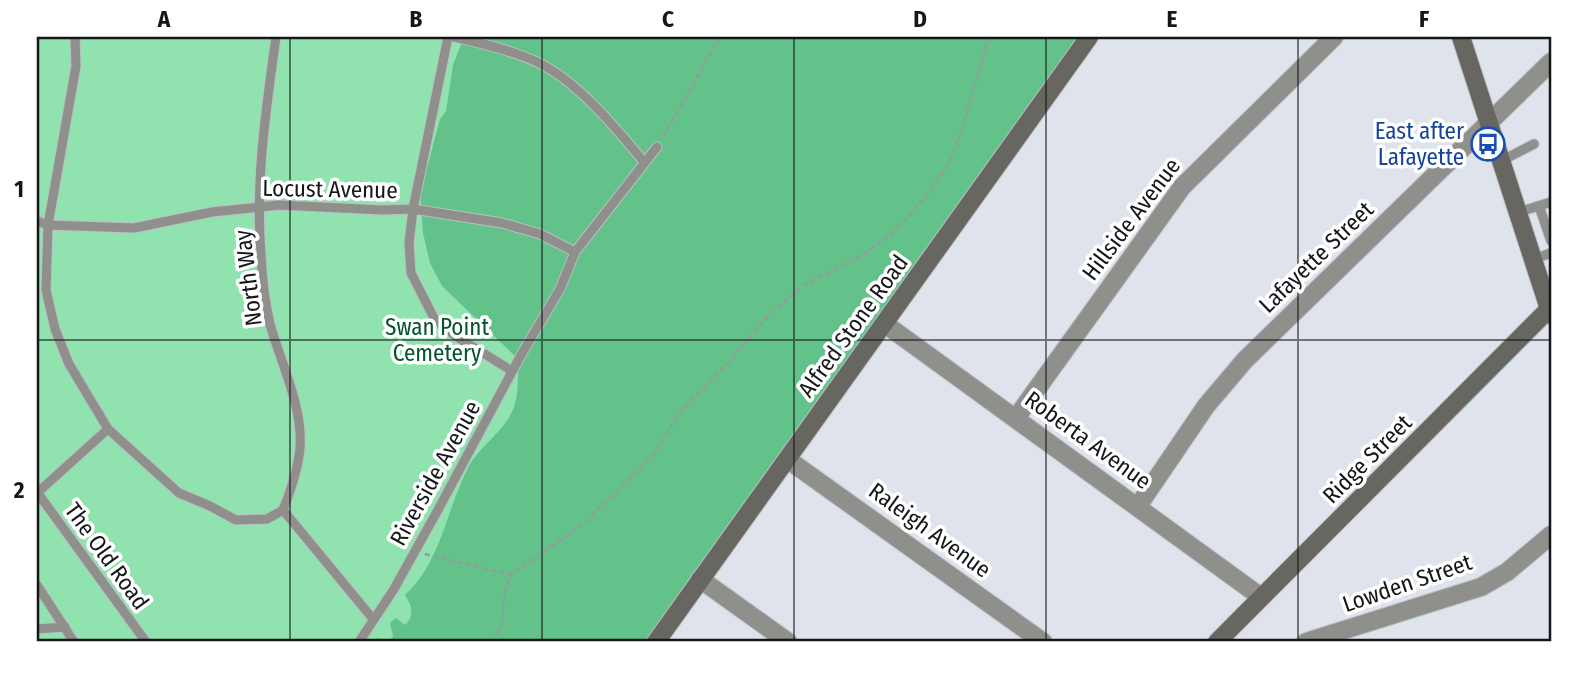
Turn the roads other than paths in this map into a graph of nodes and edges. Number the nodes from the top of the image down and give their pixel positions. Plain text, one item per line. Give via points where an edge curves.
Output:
1 (75, 37) edge
2 (276, 37) edge
3 (451, 37) edge
4 (1089, 37) edge
5 (1334, 37) edge
6 (1461, 37) edge
7 (1551, 62) edge
8 (1490, 122) junction
9 (1534, 144) dead end
10 (657, 147) road end
11 (1503, 160) junction
12 (644, 162) junction
13 (1551, 202) edge
14 (260, 206) junction
15 (1539, 206) junction
16 (413, 209) junction
17 (1519, 212) junction
18 (37, 221) edge
19 (48, 225) junction
20 (1549, 230) edge
21 (1551, 241) edge
22 (575, 252) junction
23 (1543, 256) edge
24 (1551, 310) edge
25 (885, 324) junction
26 (512, 371) junction
27 (1016, 418) junction
28 (108, 429) junction
29 (787, 459) junction
30 (37, 493) edge
31 (1138, 506) junction
32 (283, 510) junction
33 (1551, 535) edge
34 (700, 579) junction
35 (37, 584) edge
36 (1261, 597) junction
37 (373, 620) junction
38 (65, 627) junction
39 (37, 629) edge
40 (74, 642) edge
41 (146, 642) edge
42 (359, 642) edge
43 (656, 642) edge
44 (788, 642) edge
45 (1044, 642) edge
46 (1217, 642) edge
47 (1306, 642) edge

1 - 19 lane via 76,66
2 - 14 lane, North Way via 264,124
3 - 12 lane via 538,62 604,116
3 - 16 lane
4 - 25 street, Alfred Stone Road
5 - 27 street, Hillside Avenue via 1182,187
6 - 8 street
7 - 8 street, Lafayette Street
8 - 11 street
8 - 31 street, Lafayette Street via 1245,360 1206,406
9 - 11 lane
10 - 12 lane, Riverside Avenue
11 - 17 street
12 - 22 lane, Riverside Avenue
13 - 15 lane
14 - 16 lane, Locust Avenue
14 - 19 lane, Locust Avenue via 134,228
14 - 32 lane, North Way via 269,320 297,412 300,448
15 - 17 lane
15 - 20 lane
16 - 22 lane, Locust Avenue via 502,223 540,234
16 - 26 lane via 411,273 435,320
17 - 23 street
18 - 19 lane, Locust Avenue
19 - 28 lane via 46,290 55,329 69,364
20 - 21 lane
22 - 26 lane, Riverside Avenue
23 - 24 street
24 - 36 street, Ridge Street
25 - 27 street, Roberta Avenue
25 - 29 street, Alfred Stone Road
26 - 37 lane, Riverside Avenue
27 - 31 street, Roberta Avenue
28 - 30 lane
28 - 32 lane via 179,493 236,520 267,519
29 - 34 street, Alfred Stone Road
29 - 45 street, Raleigh Avenue
30 - 41 lane, The Old Road
31 - 36 street, Roberta Avenue
32 - 37 lane
33 - 47 street, Lowden Street via 1481,587
34 - 43 street, Alfred Stone Road
34 - 44 street
35 - 38 lane
36 - 46 street, Ridge Street
37 - 42 lane, Riverside Avenue
38 - 39 lane
38 - 40 lane

